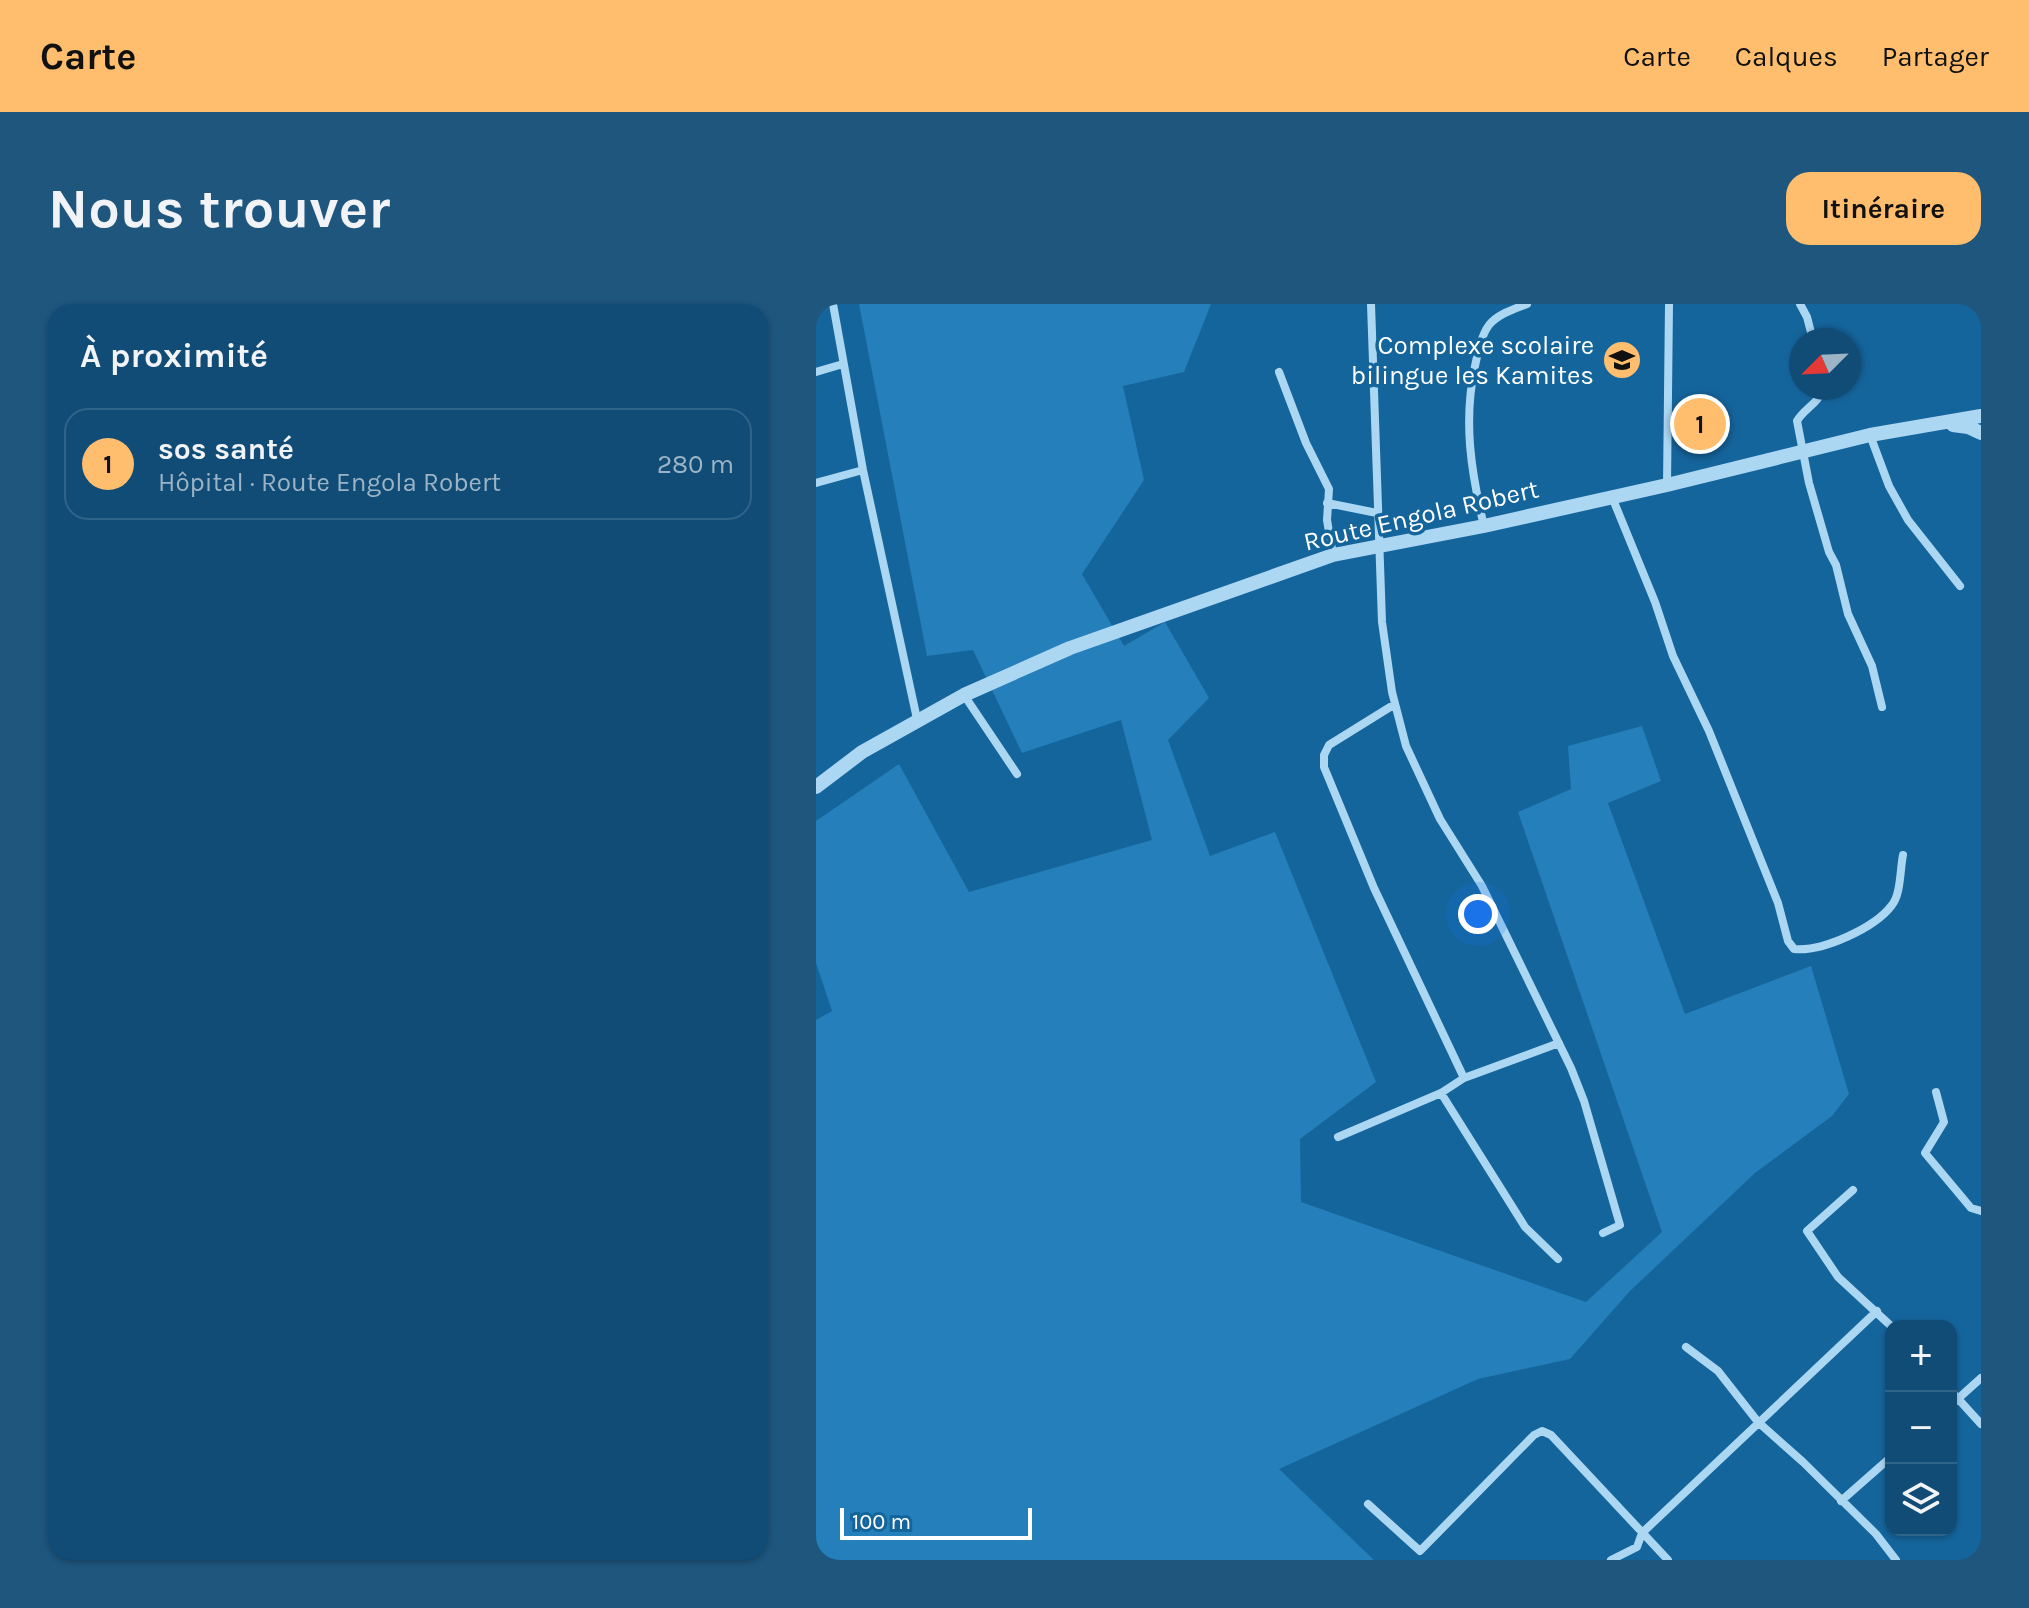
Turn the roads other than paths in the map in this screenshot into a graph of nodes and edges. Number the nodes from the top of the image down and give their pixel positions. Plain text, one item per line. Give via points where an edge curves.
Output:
1 (833, 304) edge
2 (1371, 304) edge
3 (1527, 304) edge
4 (1669, 304) edge
5 (1800, 304) edge
6 (1810, 328) edge
7 (843, 364) junction
8 (816, 372) edge
9 (1279, 372) dead end
10 (1818, 400) edge
11 (1981, 416) edge
12 (1933, 424) junction
13 (1981, 433) edge
14 (1870, 435) junction
15 (1803, 450) junction
16 (863, 470) junction
17 (816, 483) edge
18 (1667, 485) junction
19 (1612, 497) junction
20 (1327, 503) junction
21 (1377, 513) junction
22 (1484, 526) junction
23 (1378, 545) junction
24 (1333, 555) junction
25 (1960, 586) dead end
26 (964, 695) junction
27 (1395, 704) junction
28 (1882, 707) dead end
29 (917, 719) junction
30 (1017, 774) dead end
31 (816, 787) edge
32 (1903, 855) dead end
33 (1559, 1043) junction
34 (1464, 1078) junction
35 (1936, 1092) dead end
36 (1441, 1093) junction
37 (1338, 1137) dead end
38 (1853, 1190) dead end
39 (1981, 1211) edge
40 (1603, 1233) dead end
41 (1558, 1259) dead end
42 (1877, 1311) junction
43 (1885, 1320) edge
44 (1686, 1347) dead end
45 (1981, 1378) edge
46 (1957, 1399) edge
47 (1957, 1404) edge
48 (1758, 1422) junction
49 (1981, 1424) edge
50 (1885, 1462) edge
51 (1841, 1501) junction
52 (1368, 1504) dead end
53 (1642, 1533) junction
54 (1611, 1560) edge
55 (1668, 1560) edge
56 (1896, 1560) edge

1 - 7 street
2 - 21 street
3 - 22 street via 1490,324 1479,346 1468,439
4 - 18 street
5 - 6 street
7 - 8 street
7 - 16 street
9 - 20 street via 1327,484
10 - 15 street via 1798,418
11 - 12 street, Route Engola Robert
12 - 13 street, Route Engola Robert
12 - 14 street, Route Engola Robert
14 - 15 street, Route Engola Robert
14 - 25 street via 1908,520
15 - 18 street, Route Engola Robert
15 - 28 street via 1848,614 1872,666
16 - 17 street
16 - 29 street
18 - 19 street, Route Engola Robert
19 - 22 street, Route Engola Robert
19 - 32 street via 1794,949 1824,947 1885,912 1893,905
20 - 21 street
20 - 24 street
21 - 23 street
22 - 23 street, Route Engola Robert
23 - 24 street, Route Engola Robert
23 - 27 street via 1382,622
24 - 26 street, Route Engola Robert via 1070,648
26 - 29 street, Route Engola Robert
26 - 30 street
27 - 33 street via 1406,746 1440,819 1482,886
27 - 34 street via 1329,745 1324,767 1374,888
29 - 31 street, Route Engola Robert
33 - 34 street
33 - 40 street via 1584,1101 1620,1225
34 - 36 street
35 - 39 street via 1944,1122 1925,1153 1971,1208
36 - 37 street
36 - 41 street via 1525,1227
38 - 42 street via 1807,1231 1838,1277
42 - 43 street
42 - 48 street
44 - 48 street via 1718,1371
45 - 46 street
47 - 49 street
48 - 51 street
48 - 53 street
50 - 51 street
51 - 56 street
52 - 53 street via 1420,1551 1542,1431
53 - 54 street via 1637,1547
53 - 55 street

